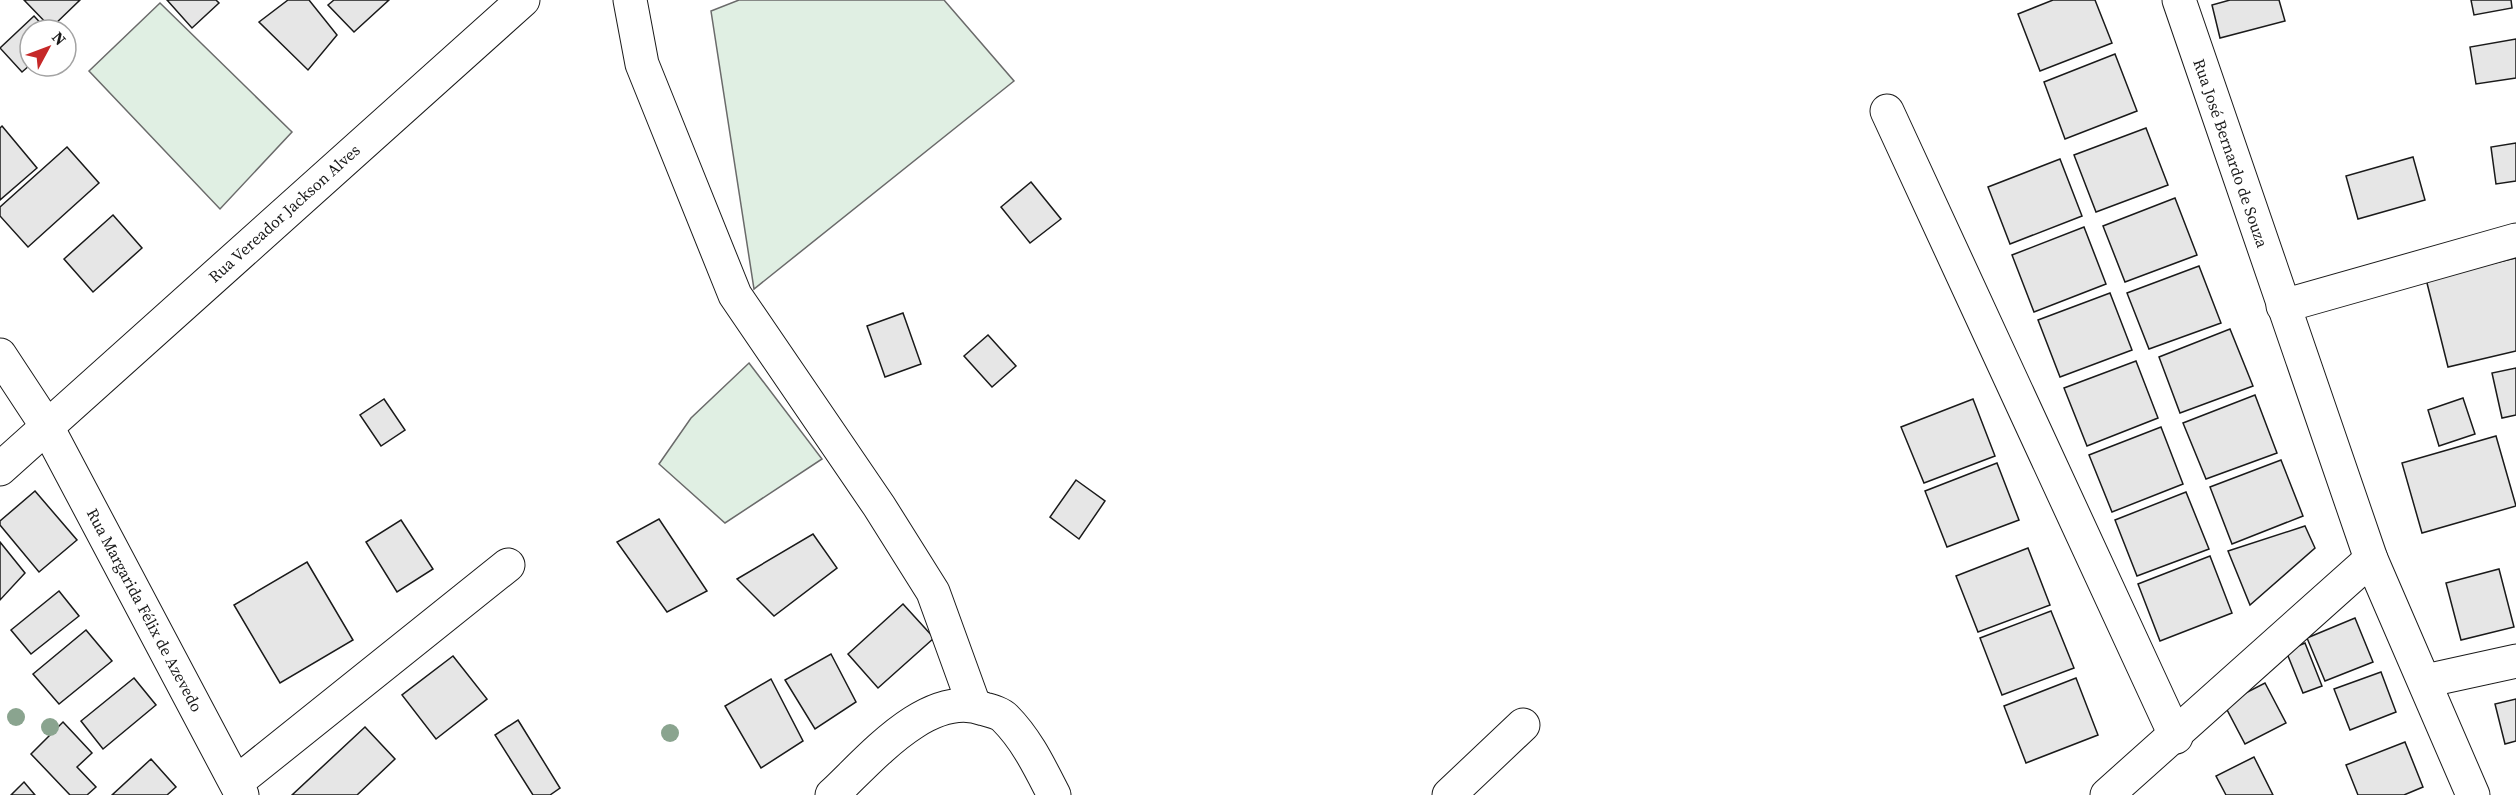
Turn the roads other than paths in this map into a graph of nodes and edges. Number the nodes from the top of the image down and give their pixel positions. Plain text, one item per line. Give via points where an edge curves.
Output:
1 (523, 0) edge
2 (630, 0) edge
3 (2179, 0) edge
4 (1887, 111) dead end
5 (2516, 240) edge
6 (2283, 306) junction
7 (0, 355) edge
8 (46, 425) junction
9 (0, 469) edge
10 (2371, 559) junction
11 (508, 565) dead end
12 (2516, 661) edge
13 (2425, 681) junction
14 (974, 705) junction
15 (1523, 724) dead end
16 (2176, 737) junction
17 (239, 789) edge
18 (832, 795) edge
19 (1054, 795) edge
20 (1449, 795) edge
21 (2108, 795) edge
22 (2473, 795) edge

1 - 8 street, Rua Vereador Jackson Alves
2 - 14 street via 642,64 735,296 933,592
3 - 6 street, Rua José Bernardo de Souza
4 - 16 street
5 - 6 street
6 - 10 street, Rua José Bernardo de Souza
7 - 8 street, Rua Margarida Félix de Azevedo
8 - 9 street, Rua Vereador Jackson Alves
8 - 17 street, Rua Margarida Félix de Azevedo
10 - 13 street, Rua José Bernardo de Souza
10 - 16 street
11 - 17 street
12 - 13 street
13 - 22 street, Rua José Bernardo de Souza
14 - 18 street via 939,709 907,726
14 - 19 street via 1003,716 1028,744
15 - 20 street
16 - 21 street

